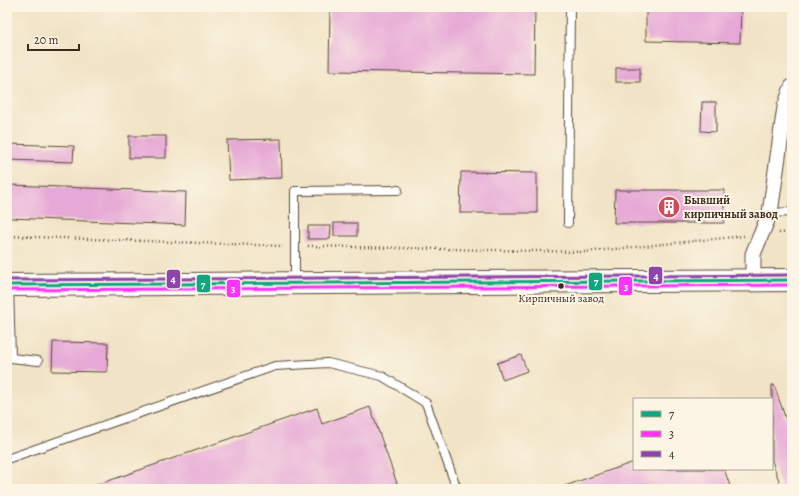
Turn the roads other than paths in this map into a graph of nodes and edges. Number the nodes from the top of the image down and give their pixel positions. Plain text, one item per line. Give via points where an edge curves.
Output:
1 (570, 7) edge
2 (792, 87) edge
3 (398, 190) dead end
4 (792, 212) edge
5 (770, 213) junction
6 (568, 223) dead end
7 (753, 280) junction
8 (792, 280) edge
9 (295, 283) junction
10 (8, 286) edge
11 (38, 361) dead end
12 (7, 459) edge
13 (457, 489) edge

1 - 6 lane
2 - 5 street via 785,107
3 - 9 lane via 295,191
4 - 5 lane
5 - 7 street via 753,254
7 - 8 main road
7 - 9 main road
9 - 10 main road
10 - 11 lane via 11,358
12 - 13 lane via 275,366 328,363 382,376 426,403

